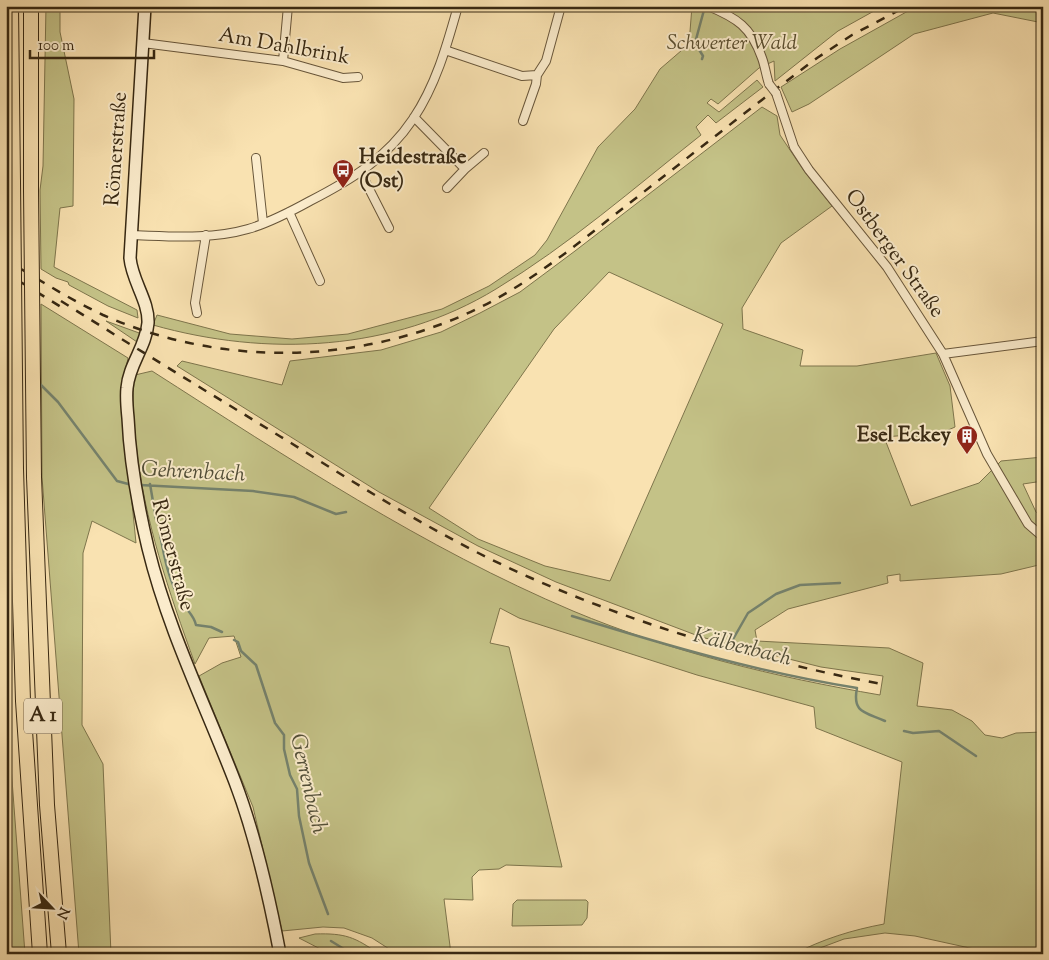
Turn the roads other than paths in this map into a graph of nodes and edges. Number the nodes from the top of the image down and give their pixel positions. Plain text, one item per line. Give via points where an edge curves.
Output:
1 (11, 6) edge
2 (31, 6) edge
3 (145, 6) edge
4 (288, 6) edge
5 (458, 6) edge
6 (561, 6) edge
7 (708, 6) edge
8 (143, 43) junction
9 (445, 50) junction
10 (284, 61) junction
11 (536, 74) junction
12 (358, 77) dead end
13 (414, 118) junction
14 (523, 121) dead end
15 (484, 153) dead end
16 (256, 158) dead end
17 (465, 169) junction
18 (361, 173) junction
19 (447, 188) dead end
20 (289, 212) junction
21 (263, 223) junction
22 (389, 228) dead end
23 (130, 235) junction
24 (206, 235) junction
25 (320, 281) dead end
26 (197, 313) dead end
27 (1043, 341) edge
28 (943, 354) junction
29 (1043, 537) edge
30 (40, 954) edge
31 (59, 954) edge
32 (280, 954) edge

1 - 30 highway, A 1, bridge via 16,469 23,701
2 - 31 highway, A 1, bridge via 34,477 46,796
3 - 8 street, Römerstraße
4 - 10 street
5 - 9 street
6 - 11 street via 546,61
7 - 28 street, Ostberger Straße, bridge via 741,22 750,32 757,43 769,84 776,93 794,146 809,170 887,267
8 - 10 street, Am Dahlbrink
8 - 23 street, Römerstraße
9 - 11 street via 522,76
9 - 13 street
10 - 12 street, Am Dahlbrink via 343,78
11 - 14 street via 536,84
13 - 17 street
13 - 18 street via 399,138
15 - 17 street
16 - 21 street
17 - 19 street
18 - 20 street
18 - 22 street
20 - 21 street
20 - 25 street
21 - 24 street via 247,229
23 - 24 street
23 - 32 street, Römerstraße via 131,270 145,305 148,323 127,388 137,499 165,608 249,823
24 - 26 street via 195,303
27 - 28 street
28 - 29 street, Ostberger Straße via 987,454 1028,524

